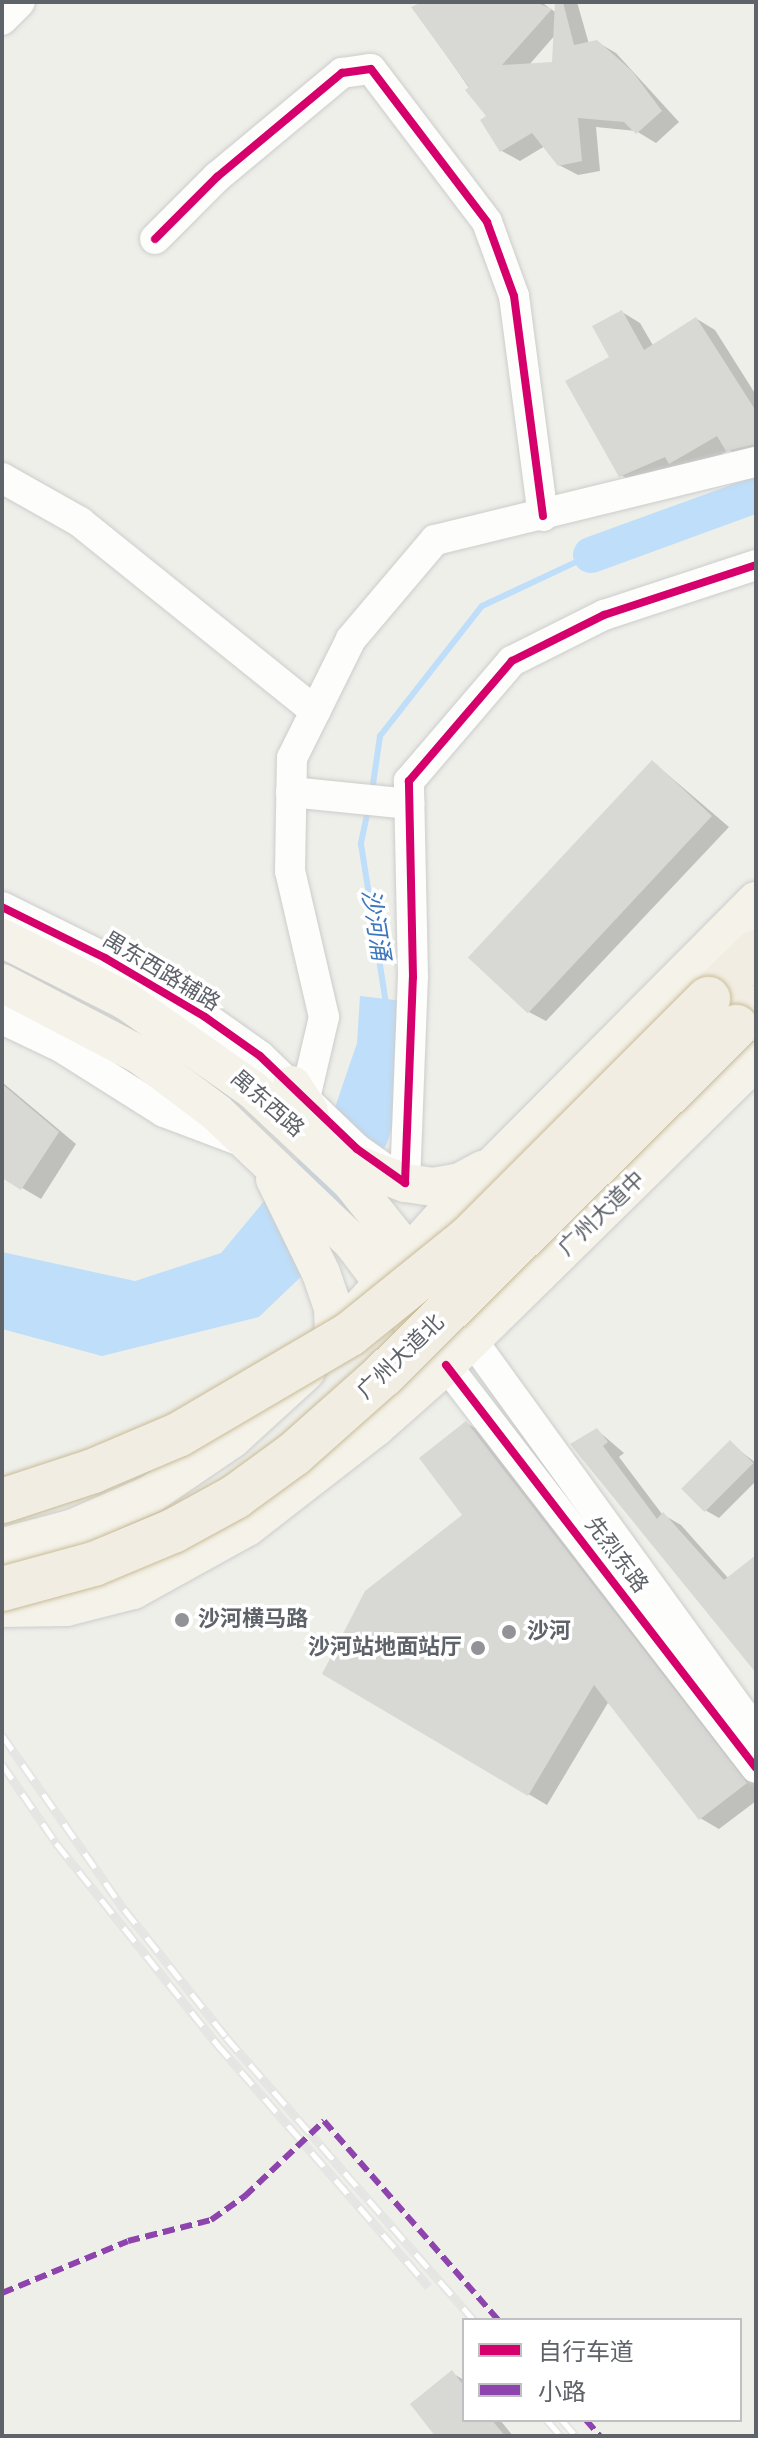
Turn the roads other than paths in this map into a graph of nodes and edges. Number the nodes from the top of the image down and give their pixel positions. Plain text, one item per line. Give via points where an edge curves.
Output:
1 (20, 2) edge
2 (2, 20) edge
3 (155, 239) dead end
4 (756, 462) edge
5 (2, 478) edge
6 (543, 516) junction
7 (756, 565) edge
8 (315, 711) junction
9 (303, 793) junction
10 (404, 803) junction
11 (756, 901) edge
12 (3, 918) edge
13 (756, 952) edge
14 (2, 983) edge
15 (2, 1019) edge
16 (739, 1024) edge
17 (298, 1091) junction
18 (332, 1149) junction
19 (258, 1150) junction
20 (497, 1162) junction
21 (405, 1183) junction
22 (294, 1197) junction
23 (409, 1252) junction
24 (383, 1282) junction
25 (334, 1339) junction
26 (459, 1352) junction
27 (2, 1501) edge
28 (2, 1547) edge
29 (2, 1589) edge
30 (2, 1608) edge
31 (756, 1732) edge
32 (756, 1768) edge

1 - 2 street
3 - 6 street via 217,177 342,73 371,69 487,222 514,296
4 - 6 street
5 - 8 street via 80,522
6 - 8 street via 435,540 351,639
7 - 10 street via 604,615 512,661 409,781
8 - 9 street via 292,758
9 - 10 street
9 - 17 street via 290,871 324,1017
10 - 21 street via 413,977
11 - 20 main road
12 - 17 street, 禺东西路辅路 via 158,987 260,1056
12 - 18 main road, 禺东西路 via 168,1027
13 - 16 highway, 广州大道中
14 - 19 main road, 禺东西路 via 140,1055
15 - 19 street via 73,1054 164,1112
16 - 26 main road, 广州大道中
16 - 27 highway, 广州大道北, bridge via 350,1334 178,1435
16 - 29 highway, 广州大道北, bridge via 383,1375 294,1454 235,1497 173,1531 94,1564
17 - 18 main road
18 - 21 main road
18 - 22 main road
18 - 23 main road, 禺东西路
19 - 22 main road, 禺东西路
20 - 21 main road via 460,1182 433,1187
20 - 23 main road
22 - 24 main road, 禺东西路
22 - 25 main road via 333,1308
23 - 24 main road
23 - 26 main road, 禺东西路
24 - 25 main road
24 - 26 main road, 禺东西路
25 - 28 main road via 264,1412 151,1494 74,1528
26 - 30 main road, 广州大道北 via 298,1489 170,1574 97,1602
26 - 31 street, 先烈东路
26 - 32 street, 先烈东路

